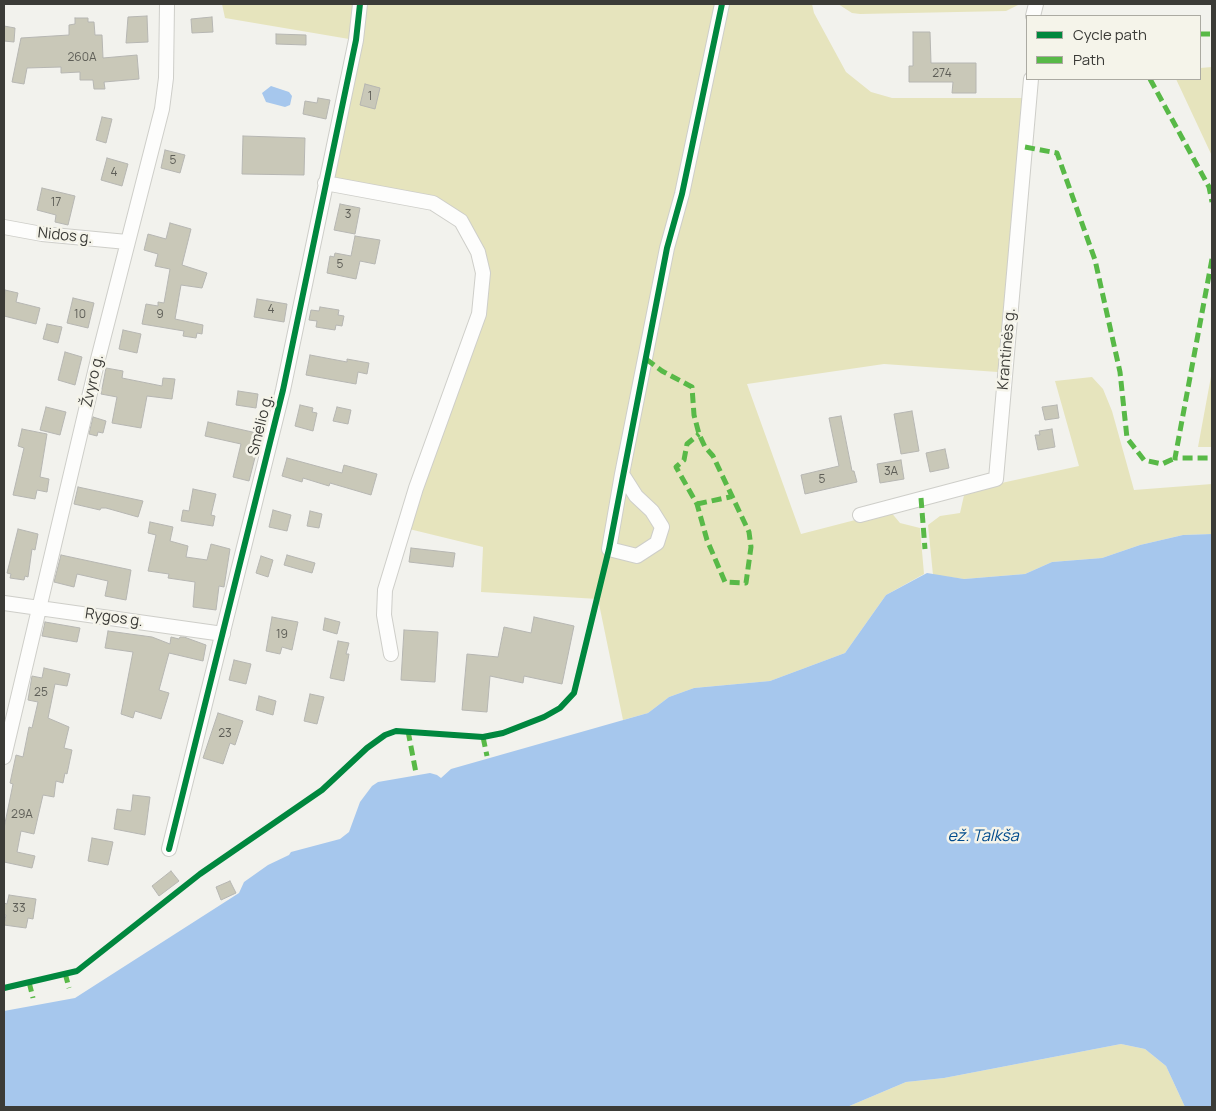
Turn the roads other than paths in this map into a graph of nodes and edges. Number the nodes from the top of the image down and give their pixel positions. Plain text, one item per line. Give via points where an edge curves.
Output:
1 (167, 4) edge
2 (360, 4) edge
3 (722, 4) edge
4 (1031, 80) edge
5 (325, 183) junction
6 (4, 227) edge
7 (127, 242) junction
8 (622, 474) junction
9 (860, 515) dead end
10 (4, 603) edge
11 (39, 608) junction
12 (224, 634) junction
13 (391, 654) dead end
14 (4, 757) edge
15 (169, 848) dead end

1 - 7 street, Žvyro g. via 166,78 162,109
2 - 5 street, Smėlio g. via 354,50
3 - 8 street via 682,194 667,248
4 - 9 street, Krantinės g. via 996,479
5 - 12 street, Smėlio g. via 283,390
5 - 13 street via 434,203 461,222 478,252 483,273 479,314 416,488 385,590 384,615
6 - 7 street, Nidos g.
7 - 11 street, Žvyro g.
8 - 8 street via 610,549 637,556 657,543 662,527
10 - 11 street, Rygos g.
11 - 12 street, Rygos g.
11 - 14 street, Žvyro g.
12 - 15 street, Smėlio g.

